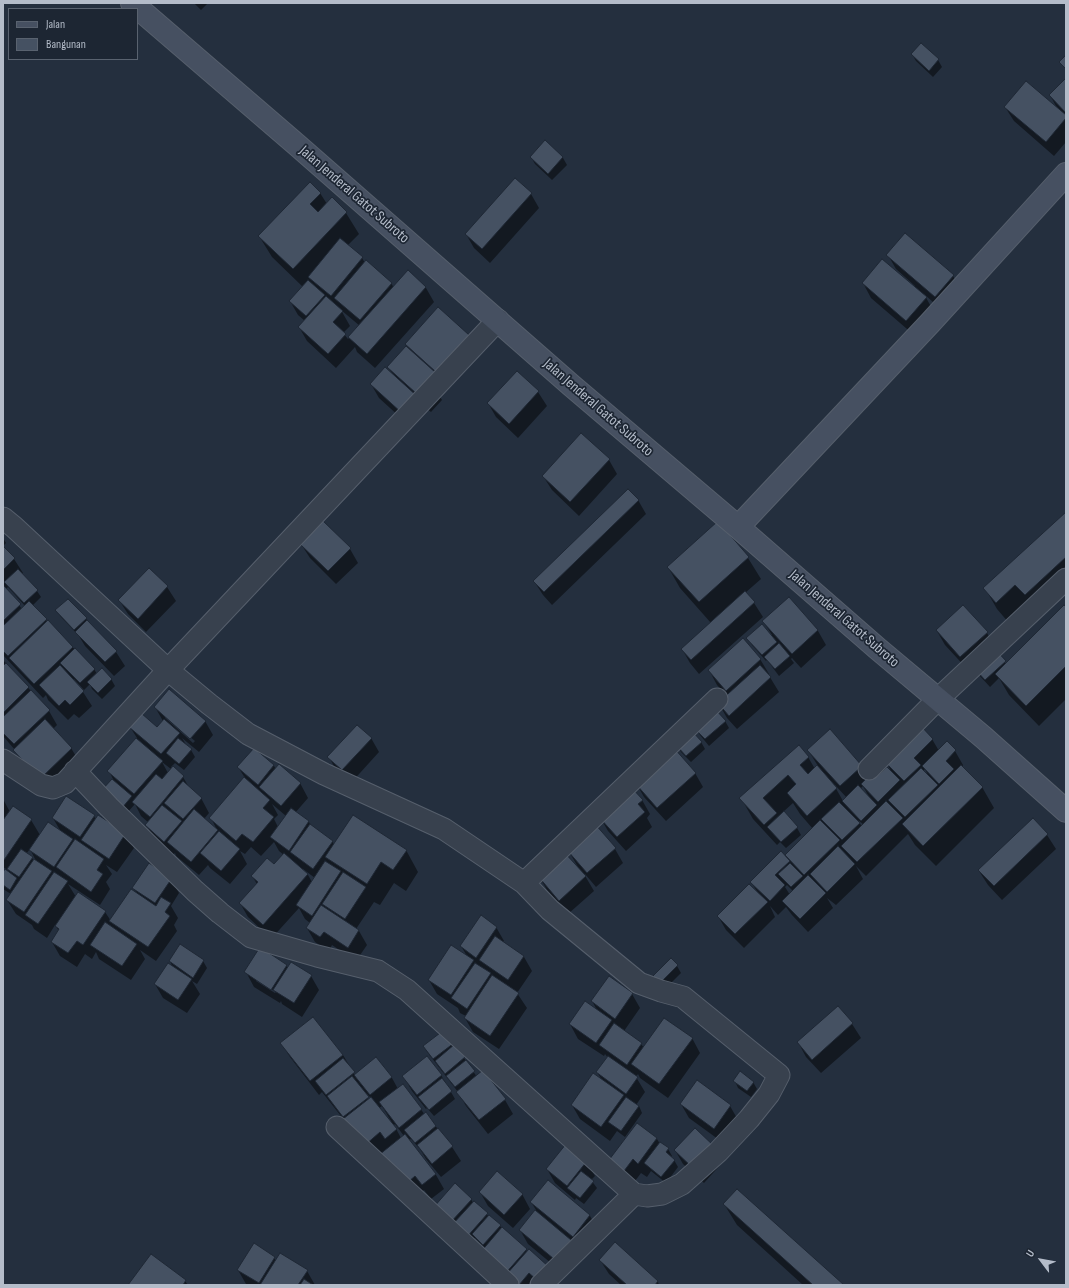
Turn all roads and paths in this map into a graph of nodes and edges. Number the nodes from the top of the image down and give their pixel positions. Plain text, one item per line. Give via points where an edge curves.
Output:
1 (138, 8) edge
2 (1066, 174) edge
3 (498, 320) junction
4 (3, 518) edge
5 (738, 527) junction
6 (1066, 579) edge
7 (168, 670) junction
8 (717, 699) dead end
9 (937, 700) junction
10 (3, 760) edge
11 (869, 769) dead end
12 (75, 771) junction
13 (1066, 811) edge
14 (524, 883) junction
15 (338, 1127) dead end
16 (634, 1194) junction
17 (508, 1285) edge
18 (541, 1285) edge

1 - 3 main road, Jalan Jenderal Gatot Subroto
2 - 5 main road
3 - 5 main road, Jalan Jenderal Gatot Subroto
3 - 7 street
4 - 7 street
5 - 9 main road, Jalan Jenderal Gatot Subroto
6 - 9 street
7 - 12 street
7 - 14 street via 248,734 324,774 444,829
8 - 14 street
9 - 11 street
9 - 13 main road, Jalan Jenderal Gatot Subroto
10 - 12 street via 34,781 53,788 71,778
12 - 16 street via 195,891 251,936 378,971 407,990
14 - 16 street via 550,910 639,983 683,997 779,1075 769,1094 749,1119 718,1152 682,1184 662,1194
15 - 17 street
16 - 18 street

